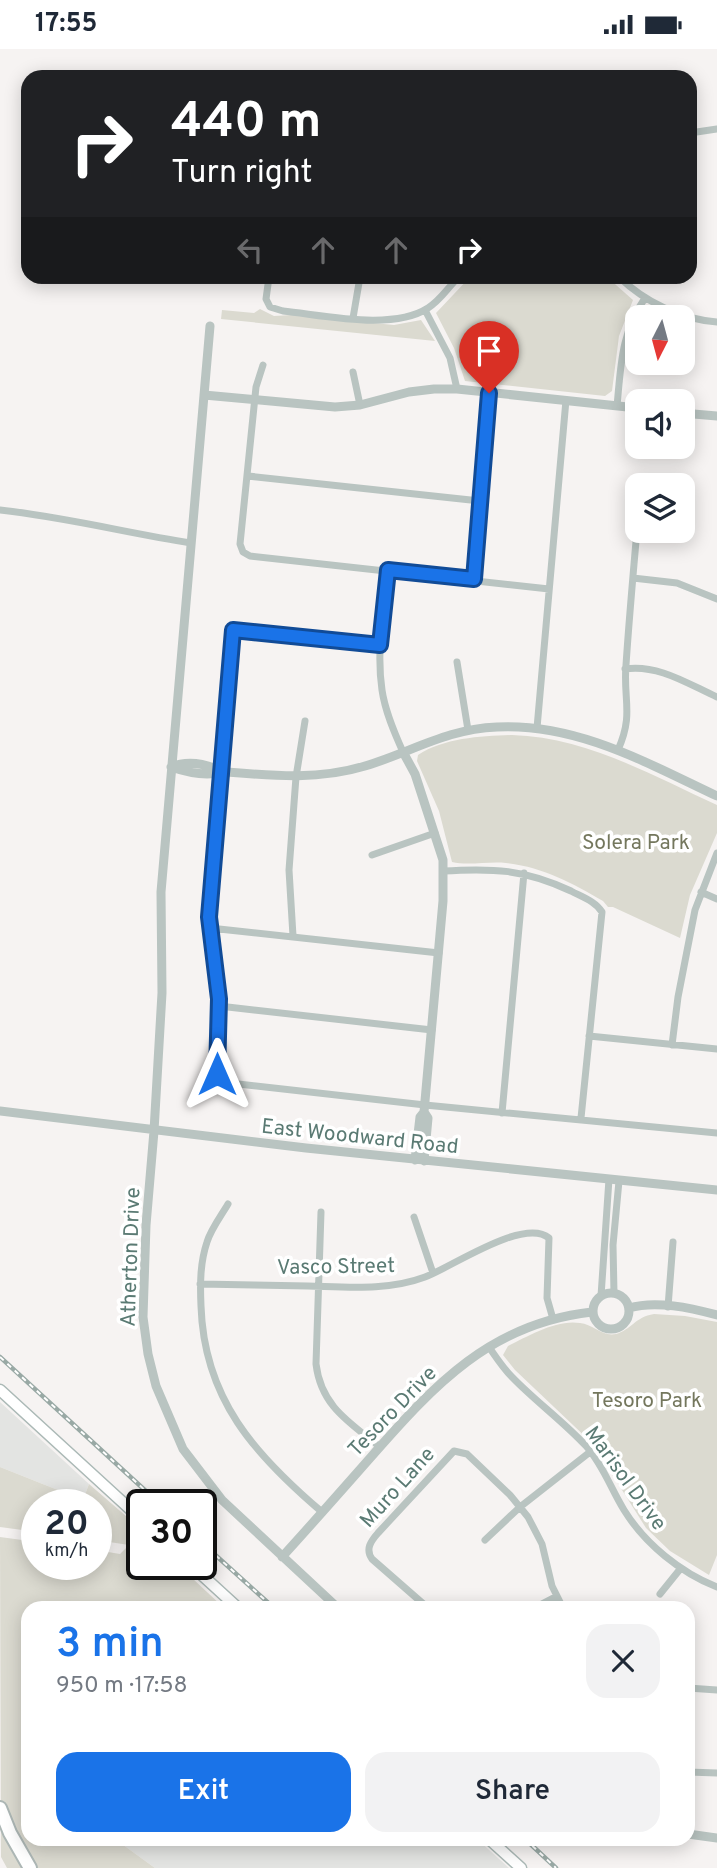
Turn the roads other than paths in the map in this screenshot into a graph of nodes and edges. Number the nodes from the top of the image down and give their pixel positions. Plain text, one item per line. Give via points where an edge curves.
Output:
1 (717, 129) edge
2 (697, 132) edge
3 (268, 284) edge
4 (359, 284) edge
5 (453, 284) edge
6 (628, 284) edge
7 (645, 298) junction
8 (425, 310) junction
9 (354, 318) junction
10 (717, 322) edge
11 (210, 326) dead end
12 (263, 365) dead end
13 (353, 372) dead end
14 (457, 389) junction
15 (489, 393) junction
16 (204, 395) junction
17 (255, 400) junction
18 (566, 400) junction
19 (360, 405) junction
20 (617, 406) junction
21 (625, 407) edge
22 (695, 414) edge
23 (717, 417) edge
24 (248, 476) junction
25 (480, 501) junction
26 (0, 510) edge
27 (191, 543) junction
28 (636, 543) edge
29 (388, 570) junction
30 (633, 578) junction
31 (474, 579) junction
32 (550, 589) junction
33 (717, 599) edge
34 (380, 645) junction
35 (457, 662) dead end
36 (625, 669) junction
37 (717, 697) edge
38 (306, 721) dead end
39 (537, 727) junction
40 (468, 730) junction
41 (618, 750) junction
42 (403, 752) junction
43 (171, 767) junction
44 (220, 771) junction
45 (296, 777) junction
46 (717, 796) edge
47 (435, 833) junction
48 (717, 853) edge
49 (372, 855) dead end
50 (443, 871) junction
51 (524, 873) junction
52 (701, 892) junction
53 (717, 899) edge
54 (211, 928) junction
55 (293, 936) junction
56 (439, 953) junction
57 (219, 1006) junction
58 (432, 1030) junction
59 (589, 1036) junction
60 (672, 1045) junction
61 (717, 1049) edge
62 (425, 1109) junction
63 (0, 1111) edge
64 (502, 1113) junction
65 (582, 1118) junction
66 (154, 1131) junction
67 (717, 1133) edge
68 (420, 1160) junction
69 (614, 1180) junction
70 (717, 1190) edge
71 (228, 1204) dead end
72 (321, 1212) dead end
73 (414, 1217) dead end
74 (673, 1242) dead end
75 (433, 1273) junction
76 (200, 1284) junction
77 (318, 1287) junction
78 (614, 1293) junction
79 (601, 1296) junction
80 (668, 1307) junction
81 (629, 1308) junction
82 (592, 1312) junction
83 (717, 1315) edge
84 (553, 1319) junction
85 (489, 1347) junction
86 (0, 1390) edge
87 (380, 1447) junction
88 (590, 1451) junction
89 (126, 1505) edge
90 (520, 1507) junction
91 (322, 1512) junction
92 (485, 1540) dead end
93 (282, 1557) junction
94 (681, 1568) junction
95 (207, 1580) edge
96 (717, 1587) edge
97 (660, 1594) dead end
98 (557, 1596) junction
99 (230, 1601) edge
100 (330, 1601) edge
101 (420, 1601) edge
102 (547, 1601) edge
103 (560, 1601) edge
104 (695, 1688) edge
105 (717, 1690) edge
106 (695, 1772) edge
107 (717, 1773) edge
108 (0, 1808) edge
109 (695, 1835) edge
110 (717, 1838) edge
111 (497, 1846) edge
112 (30, 1868) edge
113 (521, 1868) edge

1 - 2 street
3 - 9 street via 270,307
4 - 9 street
5 - 8 street
6 - 7 street
7 - 10 street via 685,316
7 - 20 street via 625,337
8 - 9 street via 394,319
8 - 14 street via 450,358
11 - 16 street, Atherton Drive
12 - 17 street
13 - 19 street
14 - 15 street
14 - 19 street via 409,393
15 - 18 street
15 - 25 street
16 - 17 street
16 - 27 street, Atherton Drive
17 - 19 street
17 - 24 street
18 - 20 street
18 - 32 street
20 - 21 street
22 - 23 street
24 - 25 street
24 - 29 street via 240,544 243,552
25 - 31 street
26 - 27 street
27 - 43 street, Atherton Drive
28 - 30 street
29 - 31 street
29 - 34 street
30 - 33 street via 677,583
30 - 36 street
31 - 32 street
32 - 39 street
34 - 42 street via 382,690
34 - 44 street via 233,630
35 - 40 street
36 - 37 street via 646,668 666,674
36 - 41 street via 628,714
38 - 45 street
39 - 40 street
39 - 41 street
40 - 42 street
41 - 46 street
42 - 45 street via 364,767
42 - 47 street
43 - 44 street via 184,762
43 - 66 street, Atherton Drive via 161,892 162,992
44 - 45 street
44 - 54 street
45 - 55 street via 289,870
47 - 49 street
47 - 50 street
48 - 52 street
50 - 51 street
50 - 56 street
51 - 59 street via 580,896 602,912
51 - 64 street
52 - 53 street
52 - 60 street
54 - 55 street
54 - 57 street
55 - 56 street
56 - 58 street
57 - 58 street
57 - 62 street via 216,1062 221,1082
58 - 62 street
59 - 60 street
59 - 65 street
60 - 61 street
62 - 64 street
62 - 68 street via 428,1118
63 - 66 street, East Woodward Road
64 - 65 street
65 - 67 street
66 - 68 street, East Woodward Road
66 - 93 street, Atherton Drive via 143,1317 156,1386 183,1449 203,1478
68 - 69 street, East Woodward Road
69 - 70 street, East Woodward Road
69 - 78 street
69 - 79 street
71 - 76 street via 208,1239
72 - 77 street
73 - 75 street
74 - 80 street
75 - 77 street, Vasco Street via 390,1286
75 - 84 street, Vasco Street via 522,1233 546,1235 547,1298
76 - 77 street, Vasco Street
76 - 91 street via 206,1347 230,1412 265,1461
77 - 87 street via 316,1364 323,1390 340,1415
78 - 79 street
78 - 81 street
79 - 82 street
80 - 81 street
80 - 83 street
81 - 82 street via 624,1325 613,1330 601,1327
82 - 84 street, Tesoro Drive
84 - 85 street, Tesoro Drive
85 - 87 street, Tesoro Drive via 435,1387
85 - 88 street, Marisol Drive via 510,1376
86 - 89 main road
87 - 91 street, Tesoro Drive
88 - 90 street
88 - 94 street, Marisol Drive via 625,1512 651,1543
90 - 92 street
90 - 98 street via 542,1544
90 - 101 street, Muro Lane via 467,1454 454,1451 447,1456 369,1546 369,1555
91 - 93 street, Tesoro Drive
93 - 100 street, Atherton Drive
94 - 96 street, Marisol Drive
94 - 97 street
95 - 99 main road
98 - 102 street
98 - 103 street
104 - 105 street
106 - 107 street
108 - 112 highway
109 - 110 street
111 - 113 main road

